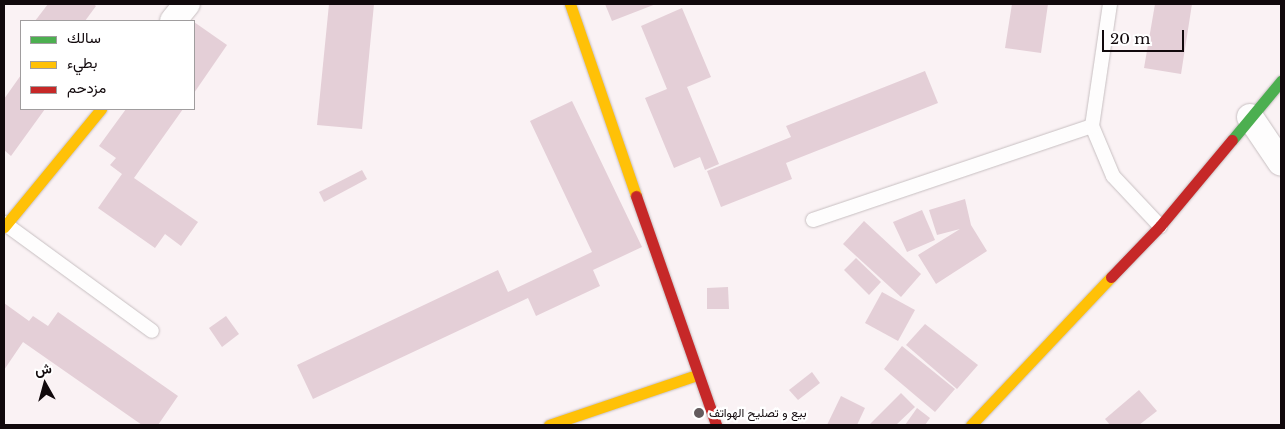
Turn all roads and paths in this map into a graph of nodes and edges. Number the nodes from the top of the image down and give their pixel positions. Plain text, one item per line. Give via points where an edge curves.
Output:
1 (187, 4) edge
2 (570, 4) edge
3 (1110, 4) edge
4 (173, 20) edge
5 (1281, 81) edge
6 (100, 110) edge
7 (1250, 117) junction
8 (1092, 126) junction
9 (1281, 163) edge
10 (813, 220) dead end
11 (4, 225) edge
12 (1160, 226) junction
13 (152, 331) dead end
14 (697, 375) junction
15 (549, 425) edge
16 (716, 425) edge
17 (972, 425) edge

1 - 4 street
2 - 14 street
3 - 8 lane
5 - 7 street
6 - 11 street
7 - 9 street
7 - 12 street
8 - 10 lane
8 - 12 lane via 1113,176
11 - 13 lane
12 - 17 street
14 - 15 street
14 - 16 street

